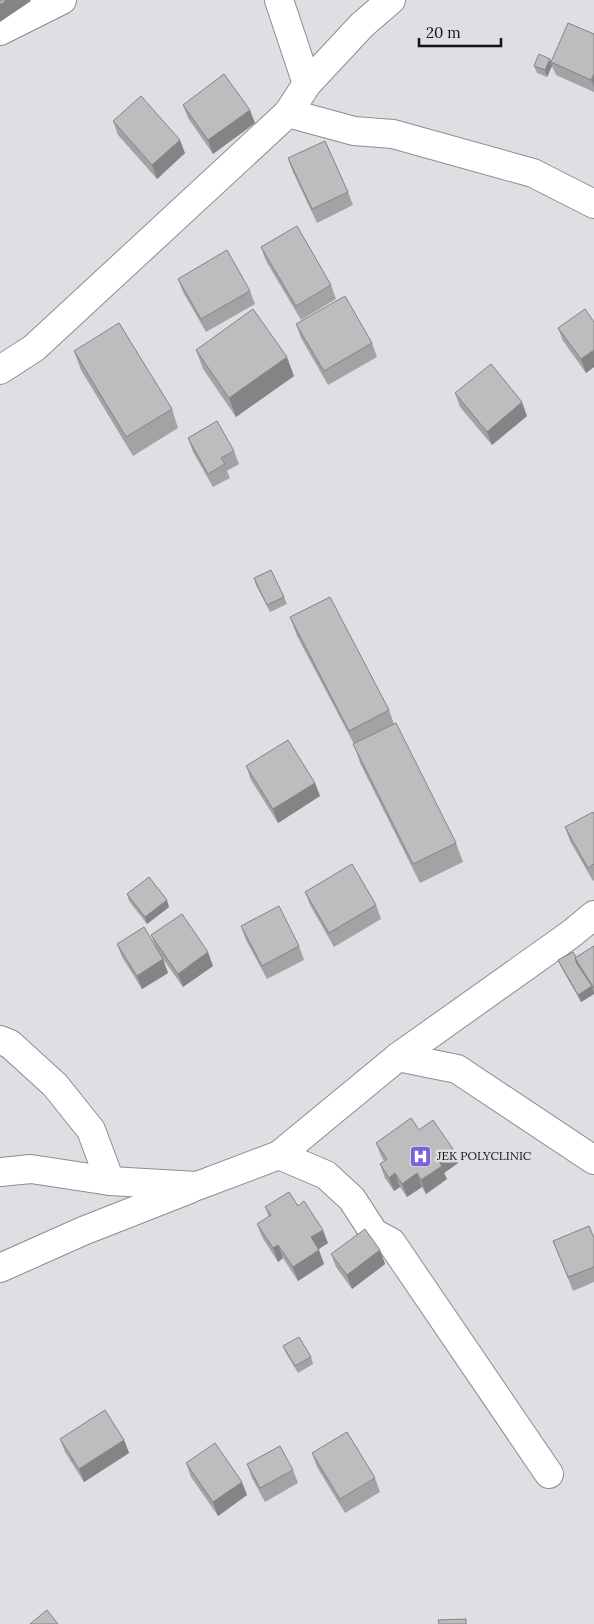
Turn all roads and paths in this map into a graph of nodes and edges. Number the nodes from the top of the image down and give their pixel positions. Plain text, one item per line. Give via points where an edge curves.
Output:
1 (62, 0) edge
2 (279, 0) edge
3 (391, 0) edge
4 (0, 31) edge
5 (307, 84) junction
6 (288, 113) junction
7 (594, 204) edge
8 (0, 370) edge
9 (594, 915) edge
10 (0, 1040) edge
11 (398, 1057) junction
12 (279, 1154) junction
13 (594, 1160) edge
14 (0, 1172) edge
15 (110, 1181) junction
16 (197, 1186) junction
17 (0, 1268) edge
18 (549, 1474) dead end

1 - 4 street
2 - 5 street
3 - 5 street via 362,25
5 - 6 street
6 - 7 street via 354,131 393,134 533,173
6 - 8 street via 34,348
9 - 11 street
10 - 15 street via 10,1044 55,1085 91,1130
11 - 12 street
11 - 13 street via 457,1069
12 - 16 street
12 - 18 street via 326,1175 352,1199 374,1233 391,1242
14 - 15 street via 31,1169
15 - 16 street
16 - 17 street

